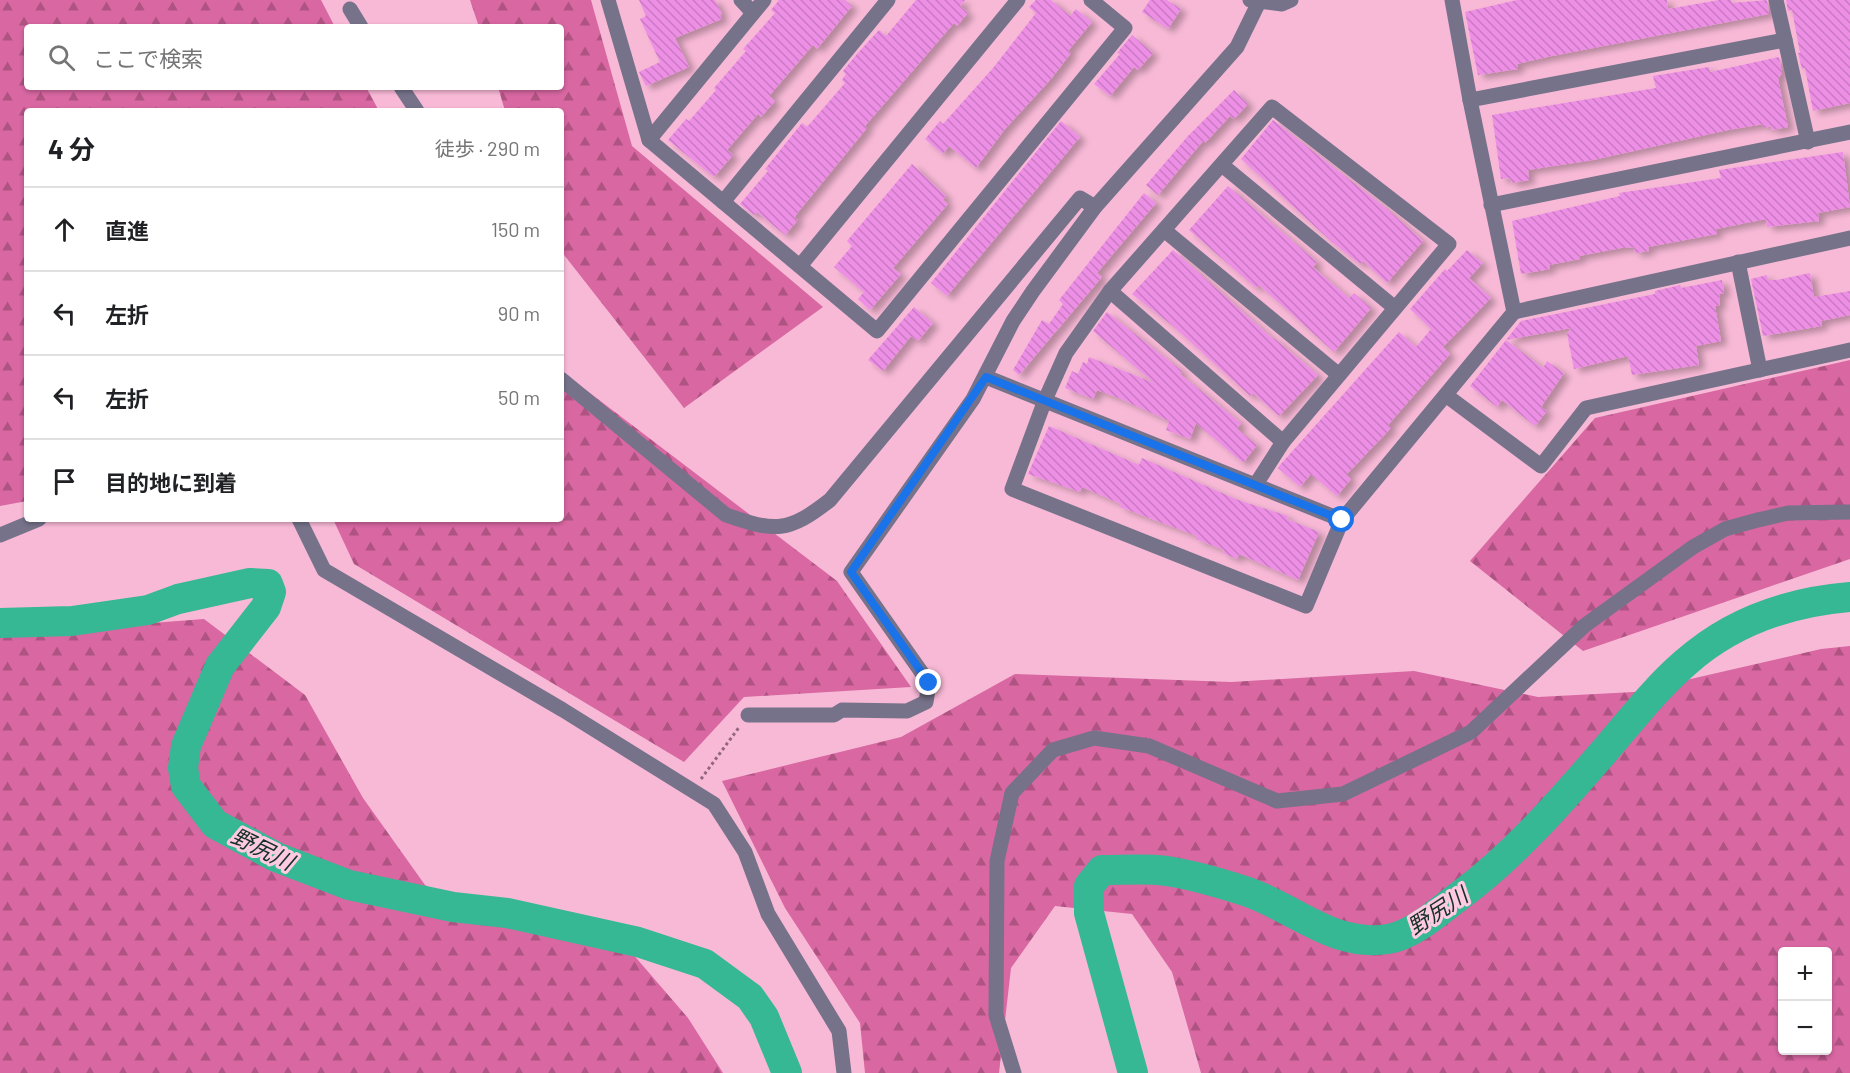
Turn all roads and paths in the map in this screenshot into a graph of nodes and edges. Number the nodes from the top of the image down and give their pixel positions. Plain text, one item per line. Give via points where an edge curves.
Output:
1 (608, 0) edge
2 (741, 0) edge
3 (764, 0) edge
4 (888, 0) edge
5 (1018, 0) edge
6 (1090, 0) edge
7 (1292, 0) edge
8 (1452, 0) edge
9 (1776, 0) edge
10 (1254, 1) edge
11 (350, 9) dead end
12 (753, 13) junction
13 (359, 24) edge
14 (1785, 40) junction
15 (403, 90) edge
16 (1470, 100) junction
17 (415, 108) edge
18 (1850, 132) edge
19 (649, 140) junction
20 (1808, 142) junction
21 (1222, 165) junction
22 (723, 202) junction
23 (1491, 206) junction
24 (1095, 207) junction
25 (1164, 230) junction
26 (1850, 238) edge
27 (1738, 262) junction
28 (800, 266) junction
29 (1110, 291) junction
30 (1395, 308) junction
31 (1514, 312) junction
32 (1850, 351) edge
33 (1760, 370) junction
34 (1339, 375) junction
35 (986, 377) junction
36 (564, 381) edge
37 (1447, 396) junction
38 (1045, 400) junction
39 (1283, 442) junction
40 (1256, 484) junction
41 (1850, 512) edge
42 (1342, 520) junction
43 (32, 522) edge
44 (300, 522) edge
45 (0, 535) edge
46 (748, 715) joint
47 (692, 790) junction
48 (844, 1073) edge
49 (1014, 1073) edge

1 - 19 street
2 - 12 street
3 - 12 street
4 - 22 street
5 - 28 street
6 - 28 street via 1125,28 877,331
7 - 10 street via 1282,4
8 - 16 street
9 - 14 street
10 - 24 street via 1237,47
11 - 13 street
12 - 19 street
14 - 16 street
14 - 20 street
15 - 17 street
16 - 23 street
18 - 20 street
19 - 22 street
20 - 23 street
21 - 25 street
21 - 30 street
21 - 30 street via 1272,107 1449,244
22 - 28 street
23 - 31 street
24 - 35 street via 1020,311
24 - 36 street via 1080,198 830,500 806,519 781,528 759,526 726,515
25 - 29 street
25 - 34 street
26 - 27 street
27 - 31 street
27 - 33 street
29 - 38 street via 1066,353
29 - 39 street
30 - 34 street
31 - 37 street
32 - 33 street
33 - 37 street via 1586,408 1541,466
34 - 39 street
35 - 38 street
35 - 46 street via 851,572 929,683 926,702 907,711
37 - 42 street
38 - 40 street
38 - 42 street via 1012,489 1306,606
39 - 40 street
40 - 42 street
41 - 49 street via 1788,513 1725,529 1693,547 1584,627 1471,732 1343,794 1277,801 1149,746 1094,738 1053,750 1012,793 997,861 996,1015
43 - 45 street
44 - 47 street via 324,570
46 - 47 path
47 - 48 street via 714,804 745,852 768,914 839,1031

